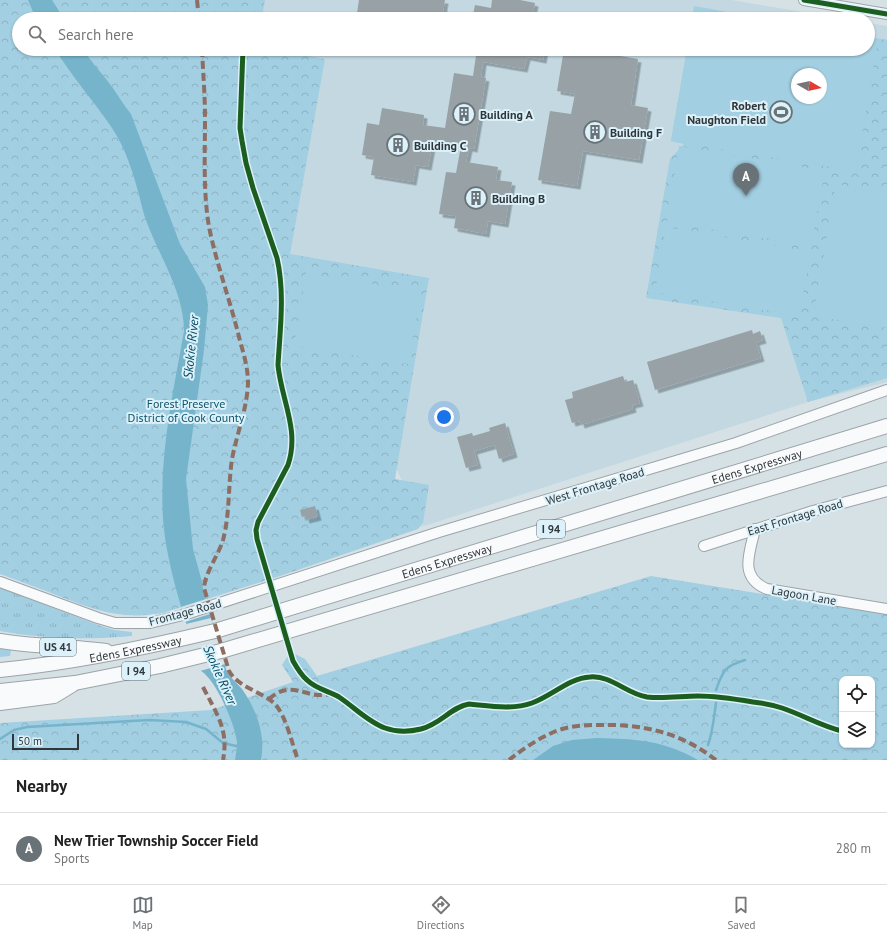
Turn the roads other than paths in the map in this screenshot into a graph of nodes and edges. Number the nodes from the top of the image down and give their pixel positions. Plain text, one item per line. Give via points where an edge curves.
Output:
1 (804, 0) edge
2 (844, 3) edge
3 (887, 14) edge
4 (887, 390) edge
5 (887, 426) edge
6 (887, 454) edge
7 (887, 491) edge
8 (755, 529) junction
9 (704, 546) dead end
10 (302, 577) joint
11 (0, 582) edge
12 (887, 609) edge
13 (0, 641) edge
14 (116, 653) junction
15 (0, 670) edge
16 (75, 683) junction
17 (0, 691) edge
18 (0, 703) edge

1 - 2 street
2 - 3 street
4 - 10 street, West Frontage Road via 736,443 439,532
5 - 14 highway, Edens Expressway / I 94 via 215,631
6 - 16 highway, Edens Expressway / I 94 via 221,651
7 - 8 street, East Frontage Road
8 - 9 street, East Frontage Road
8 - 12 street, Lagoon Lane via 748,569 755,582 761,586
10 - 11 street, Frontage Road via 150,623 115,623
13 - 14 highway, US 41
14 - 15 highway, Edens Expressway / I 94
16 - 17 highway, Edens Expressway / I 94
16 - 18 highway via 54,696

